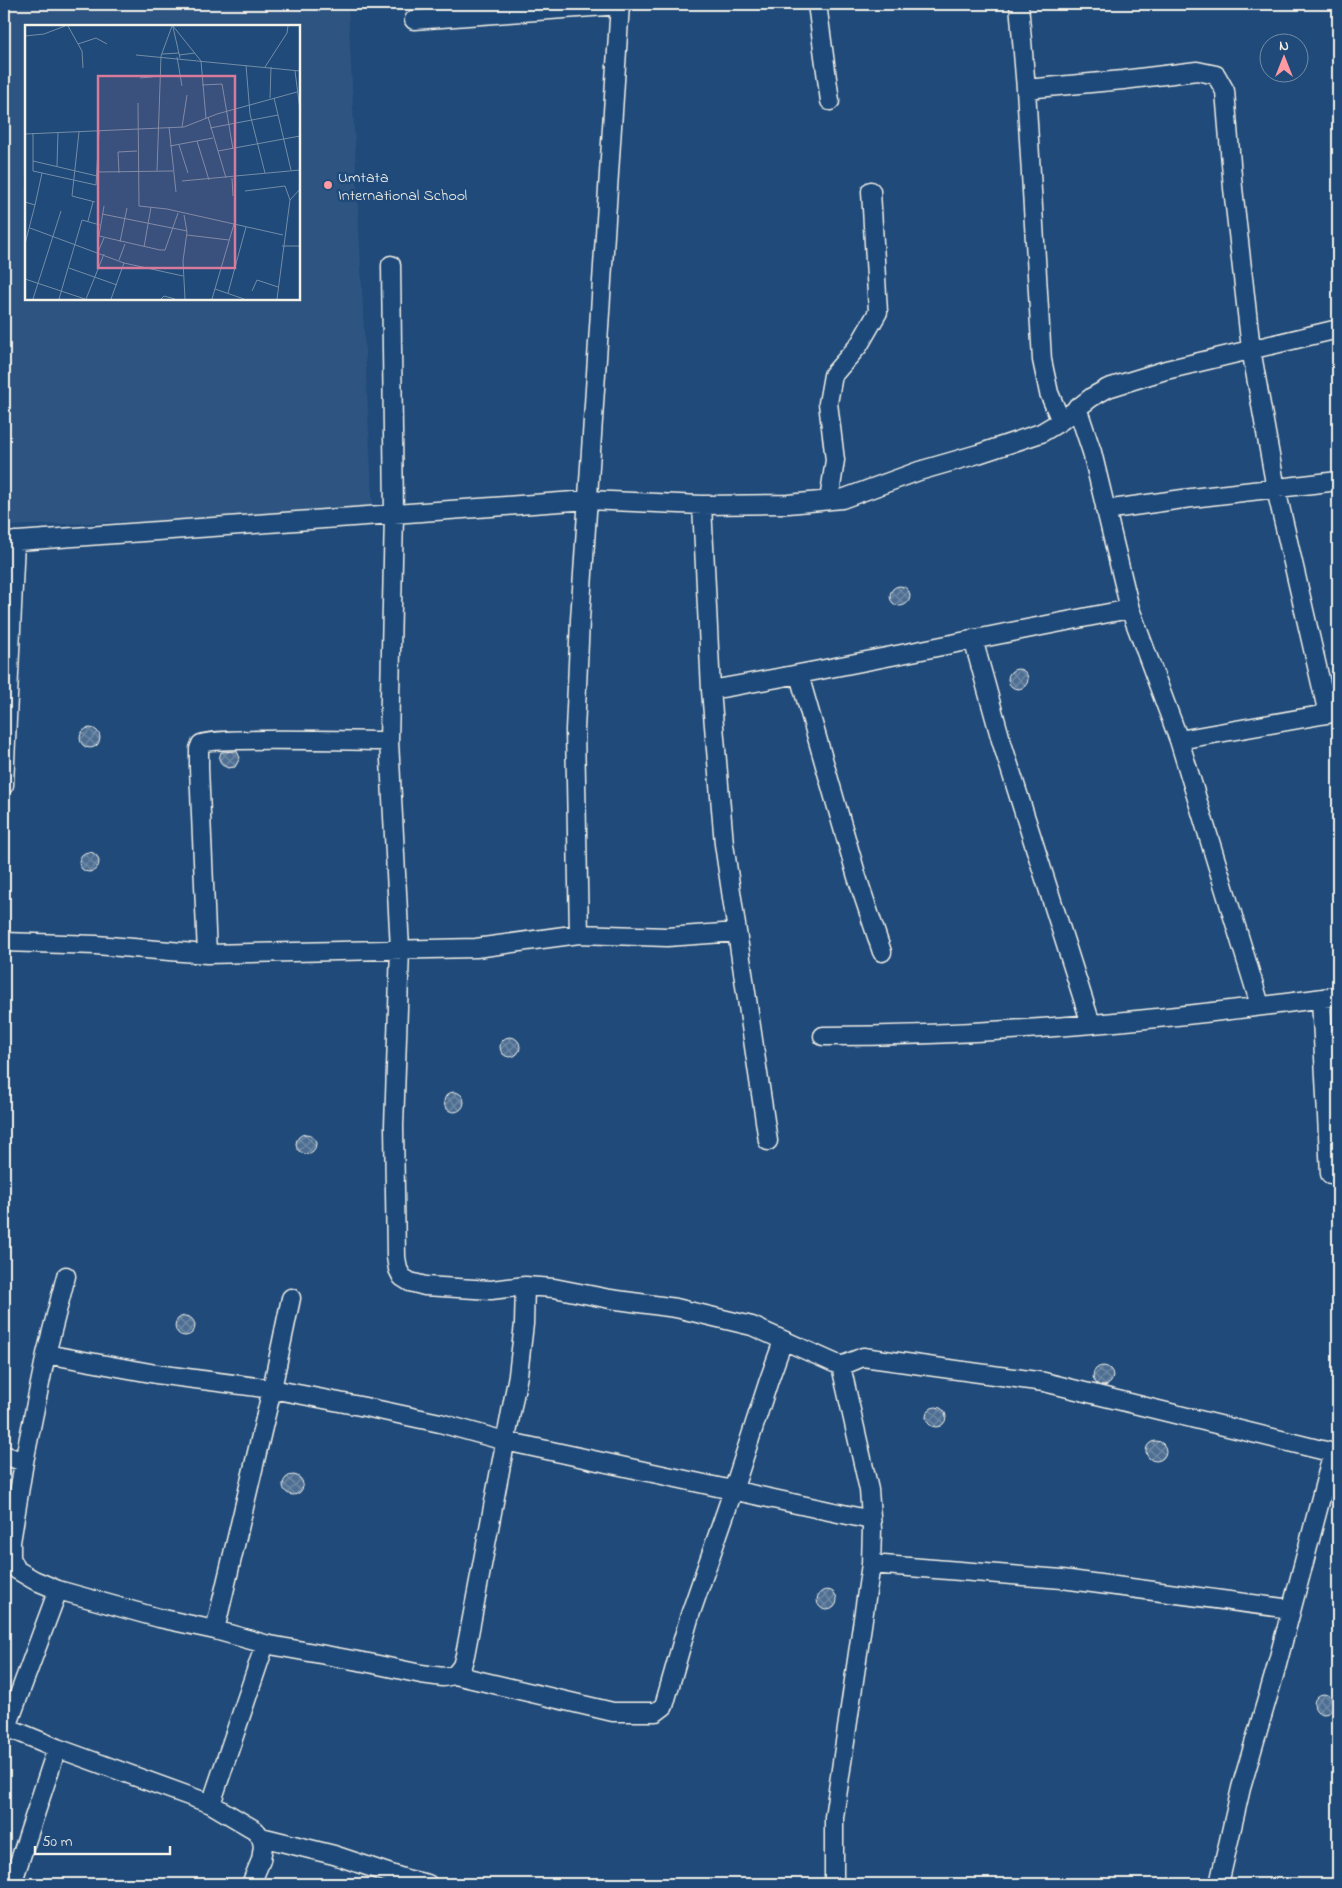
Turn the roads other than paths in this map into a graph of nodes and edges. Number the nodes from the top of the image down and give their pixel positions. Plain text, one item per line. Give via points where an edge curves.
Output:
1 (817, 4) edge
2 (1019, 4) edge
3 (620, 5) edge
4 (414, 20) dead end
5 (1026, 89) junction
6 (830, 101) dead end
7 (871, 191) dead end
8 (390, 265) dead end
9 (1338, 329) edge
10 (1251, 349) junction
11 (1077, 407) junction
12 (1061, 421) junction
13 (1338, 481) edge
14 (1276, 489) junction
15 (588, 500) junction
16 (828, 500) junction
17 (702, 505) junction
18 (1105, 510) junction
19 (394, 515) junction
20 (10, 542) edge
21 (1130, 609) junction
22 (973, 639) junction
23 (799, 675) junction
24 (711, 690) junction
25 (1333, 713) edge
26 (1179, 740) junction
27 (389, 741) junction
28 (4, 785) edge
29 (737, 932) junction
30 (579, 934) junction
31 (4, 942) edge
32 (400, 948) junction
33 (882, 952) dead end
34 (207, 954) junction
35 (1338, 996) edge
36 (1320, 999) junction
37 (1260, 1005) junction
38 (1091, 1024) junction
39 (823, 1036) dead end
40 (768, 1141) dead end
41 (1330, 1174) dead end
42 (66, 1276) dead end
43 (525, 1286) junction
44 (291, 1298) dead end
45 (783, 1341) junction
46 (46, 1354) junction
47 (841, 1366) junction
48 (272, 1389) junction
49 (505, 1441) junction
50 (1335, 1453) edge
51 (4, 1455) edge
52 (24, 1462) junction
53 (733, 1491) junction
54 (871, 1520) junction
55 (871, 1564) junction
56 (58, 1590) junction
57 (1291, 1609) junction
58 (214, 1630) junction
59 (265, 1644) junction
60 (455, 1675) junction
61 (6, 1726) edge
62 (57, 1748) junction
63 (211, 1804) junction
64 (261, 1836) junction
65 (12, 1884) edge
66 (251, 1884) edge
67 (428, 1884) edge
68 (834, 1884) edge
69 (1219, 1884) edge

1 - 6 street
2 - 5 street
3 - 4 street
3 - 15 street
5 - 10 street via 1197,71 1216,75 1225,91 1232,188
5 - 12 street via 1042,360 1049,393
7 - 16 street via 878,312 859,344 833,375 828,403 835,460
8 - 19 street
9 - 10 street
10 - 11 street via 1108,388
10 - 14 street
11 - 12 street
11 - 18 street via 1092,452
12 - 16 street via 1041,433
13 - 14 street
14 - 18 street
14 - 25 street
15 - 17 street
15 - 19 street
15 - 30 street via 575,730
16 - 17 street
17 - 24 street
18 - 21 street
19 - 20 street
19 - 27 street
20 - 28 street
21 - 22 street
21 - 26 street
22 - 23 street
22 - 38 street via 1001,740
23 - 24 street
23 - 33 street via 854,868
24 - 29 street via 724,844
25 - 26 street
26 - 37 street
27 - 32 street
27 - 34 street via 256,740 202,744 199,768
29 - 30 street via 667,938
29 - 40 street
30 - 32 street via 476,948
31 - 34 street
32 - 34 street
32 - 43 street via 394,1126 398,1269 402,1277 425,1286 491,1290
35 - 36 street
36 - 37 street
36 - 41 street
37 - 38 street
38 - 39 street via 887,1036
42 - 46 street
43 - 45 street via 676,1308 752,1326
43 - 49 street via 518,1375
44 - 48 street
45 - 47 street
45 - 53 street
46 - 48 street via 156,1374
46 - 52 street
47 - 50 street via 863,1357 1044,1382
47 - 54 street via 870,1490
48 - 49 street via 440,1423
48 - 58 street
49 - 53 street
49 - 60 street via 465,1655
50 - 57 street
51 - 52 street
52 - 56 street via 11,1558 17,1570
53 - 54 street
53 - 60 street via 690,1615 664,1706 656,1712 613,1712
54 - 55 street
55 - 57 street via 1062,1579
55 - 68 street via 834,1817
56 - 58 street
56 - 61 street
57 - 69 street via 1241,1788
58 - 59 street
59 - 60 street via 421,1674
59 - 63 street
61 - 62 street
62 - 63 street
62 - 65 street
63 - 64 street
64 - 66 street via 261,1860
64 - 67 street

